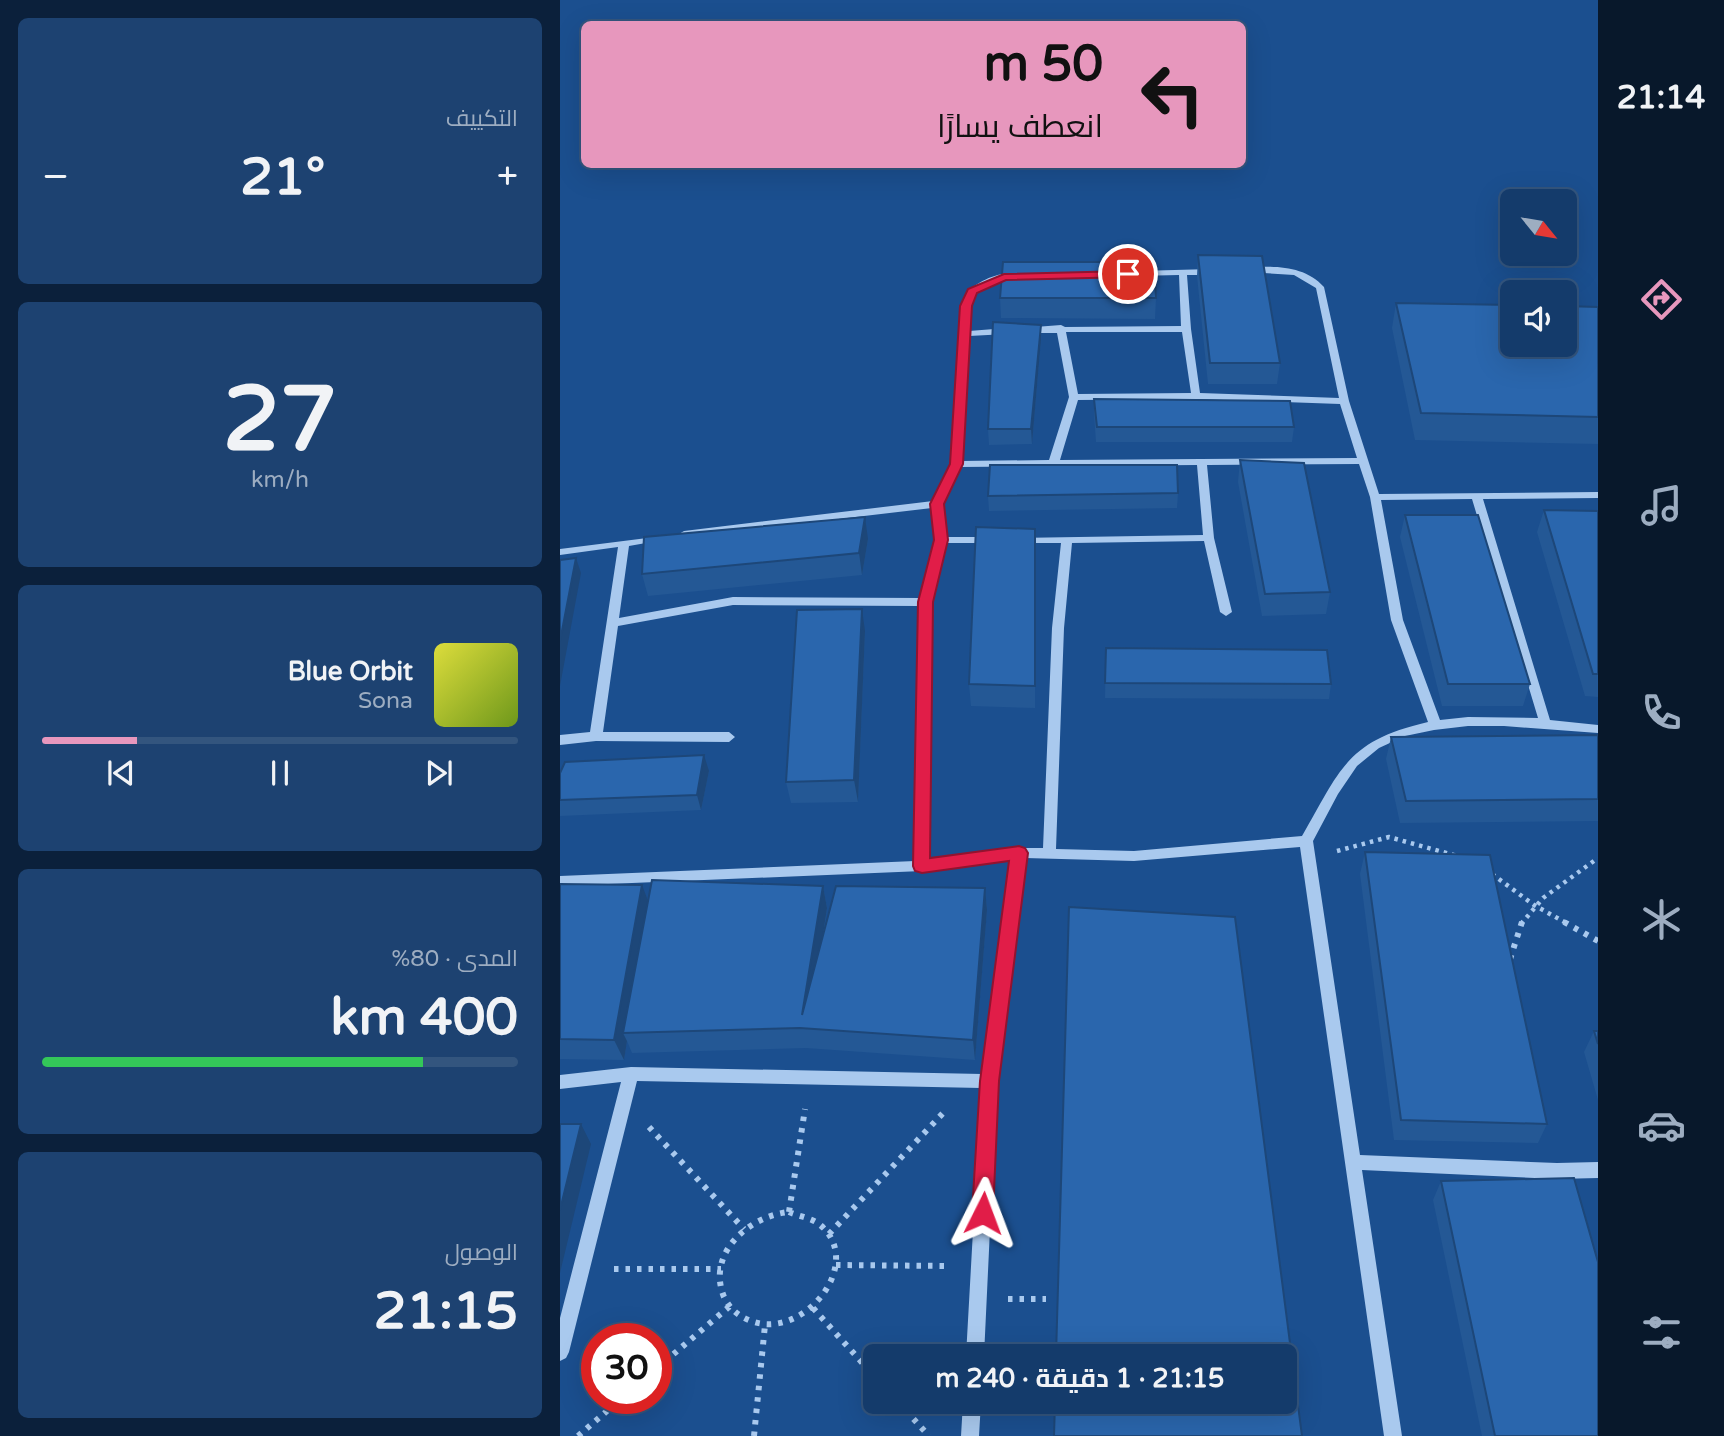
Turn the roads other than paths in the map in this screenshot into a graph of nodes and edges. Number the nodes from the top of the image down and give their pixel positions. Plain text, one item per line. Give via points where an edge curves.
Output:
1 (1236, 271) edge
2 (1222, 272) edge
3 (1128, 274) edge
4 (1183, 274) junction
5 (1031, 275) edge
6 (1061, 328) junction
7 (1186, 329) junction
8 (963, 334) junction
9 (1196, 396) junction
10 (1074, 397) junction
11 (1344, 401) junction
12 (1364, 461) junction
13 (1054, 462) junction
14 (1202, 463) junction
15 (956, 464) junction
16 (1598, 495) edge
17 (1375, 497) junction
18 (1477, 498) junction
19 (937, 504) junction
20 (1209, 538) junction
21 (941, 540) junction
22 (1067, 540) junction
23 (624, 544) junction
24 (560, 552) edge
25 (926, 602) junction
26 (1226, 612) dead end
27 (613, 622) junction
28 (1435, 723) junction
29 (1545, 723) junction
30 (1598, 729) edge
31 (596, 736) junction
32 (729, 737) dead end
33 (560, 740) edge
34 (1306, 841) junction
35 (1019, 853) junction
36 (1049, 854) junction
37 (922, 866) junction
38 (560, 881) edge
39 (631, 1074) junction
40 (981, 1081) junction
41 (560, 1082) edge
42 (1353, 1161) junction
43 (1598, 1170) edge
44 (976, 1344) edge
45 (560, 1352) edge
46 (971, 1414) edge
47 (970, 1436) edge
48 (1393, 1436) edge

1 - 11 street via 1285,270 1303,274 1320,287
2 - 4 street
3 - 4 street
4 - 7 street
5 - 8 street via 1004,277 972,291
6 - 7 street
6 - 8 street
6 - 10 street
7 - 9 street
8 - 15 street
9 - 10 street
9 - 11 street
10 - 13 street
11 - 12 street
12 - 14 street
12 - 17 street
13 - 14 street
13 - 15 street
14 - 20 street
15 - 19 street
16 - 18 street
17 - 18 street
17 - 28 street via 1397,620
18 - 29 street
19 - 21 street
19 - 23 street
20 - 22 street
20 - 26 street
21 - 22 street
21 - 25 street
22 - 36 street via 1058,628
23 - 24 street
23 - 27 street
25 - 27 street via 733,601
25 - 37 street
27 - 31 street
28 - 29 street
28 - 34 street via 1389,737 1354,761
29 - 30 street
31 - 32 street
31 - 33 street
34 - 36 street via 1134,856
34 - 42 street
35 - 36 street
35 - 37 street
35 - 40 street
37 - 38 street
39 - 40 street
39 - 41 street
39 - 45 street
40 - 44 street
42 - 43 street
42 - 48 street
46 - 47 street

